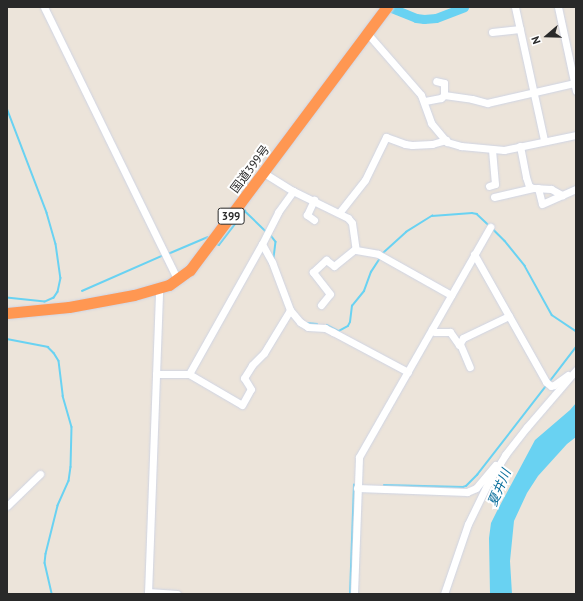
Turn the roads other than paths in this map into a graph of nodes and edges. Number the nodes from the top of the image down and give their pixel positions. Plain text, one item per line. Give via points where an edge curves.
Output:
1 (44, 7) edge
2 (515, 7) edge
3 (558, 7) edge
4 (386, 8) edge
5 (520, 29) junction
6 (492, 32) dead end
7 (367, 33) junction
8 (441, 80) dead end
9 (575, 87) edge
10 (534, 92) junction
11 (444, 95) junction
12 (425, 101) junction
13 (576, 135) edge
14 (446, 140) junction
15 (544, 140) junction
16 (520, 146) junction
17 (492, 149) junction
18 (264, 173) junction
19 (489, 186) dead end
20 (536, 188) junction
21 (576, 189) edge
22 (293, 191) junction
23 (562, 196) junction
24 (494, 197) dead end
25 (314, 200) junction
26 (339, 213) junction
27 (314, 220) dead end
28 (490, 228) dead end
29 (262, 244) junction
30 (355, 248) junction
31 (474, 254) junction
32 (178, 280) junction
33 (159, 289) junction
34 (451, 295) junction
35 (321, 304) dead end
36 (290, 310) junction
37 (7, 313) edge
38 (509, 316) junction
39 (432, 329) junction
40 (460, 344) junction
41 (470, 367) dead end
42 (576, 370) edge
43 (408, 372) junction
44 (156, 374) junction
45 (189, 374) junction
46 (505, 455) junction
47 (40, 474) dead end
48 (357, 488) junction
49 (7, 506) edge
50 (148, 593) edge
51 (177, 594) edge
52 (354, 594) edge
53 (444, 594) edge

1 - 32 street
2 - 5 street
3 - 9 street
4 - 7 highway, 国道399号 / 399
5 - 6 street
5 - 10 street
7 - 12 street
7 - 18 highway, 国道399号 / 399
8 - 11 street
9 - 10 street
10 - 11 street via 487,103
10 - 15 street
11 - 12 street
12 - 14 street via 431,123
13 - 15 street
14 - 17 street via 461,146
14 - 26 street via 412,145 386,137 365,180
15 - 16 street
16 - 17 street via 509,150
16 - 20 street via 529,186
17 - 19 street via 496,184
18 - 22 street
18 - 32 highway, 国道399号 / 399 via 198,261
20 - 23 street via 554,190
20 - 23 street via 542,204
20 - 24 street
21 - 23 street
22 - 25 street
22 - 29 street via 278,212
25 - 26 street
25 - 27 street via 307,215
26 - 30 street via 351,221
28 - 31 street
29 - 36 street via 272,262
29 - 45 street
30 - 34 street via 360,252 380,255
30 - 35 street via 334,266 326,260 314,271 314,275 330,294
31 - 34 street
31 - 38 street
32 - 33 highway, 国道399号 / 399
33 - 37 highway, 国道399号 / 399 via 69,307
33 - 44 street
34 - 39 street
36 - 43 street via 304,325 334,332
36 - 45 street via 264,353 244,378 250,389 242,405
38 - 40 street via 463,338
38 - 42 street via 548,384 554,385
39 - 40 street via 435,332 450,332
39 - 43 street
40 - 41 street
42 - 46 street
43 - 48 street via 359,458
44 - 45 street
44 - 50 street
46 - 48 street via 476,488 467,492
46 - 53 street via 468,524
47 - 49 street
48 - 52 street
50 - 51 street

